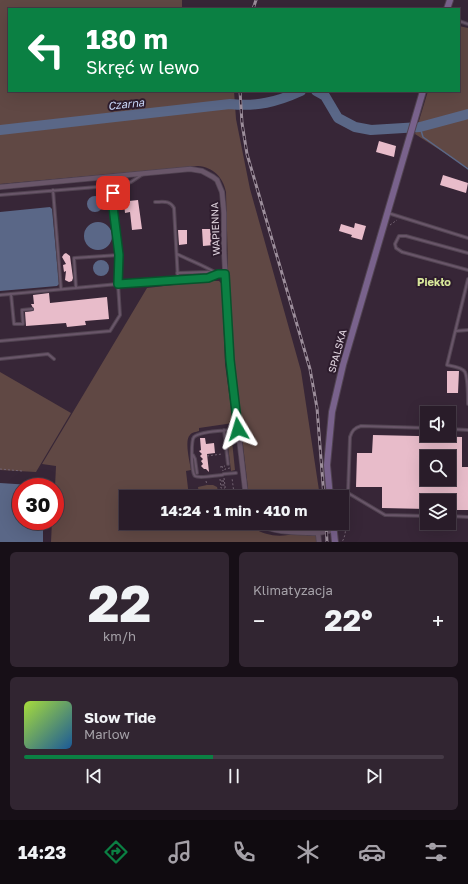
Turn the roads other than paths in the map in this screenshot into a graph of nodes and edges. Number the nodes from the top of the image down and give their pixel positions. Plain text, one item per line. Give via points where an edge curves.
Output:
1 (423, 92) edge
2 (146, 173) junction
3 (121, 185) junction
4 (0, 187) edge
5 (53, 190) junction
6 (0, 195) edge
7 (155, 202) dead end
8 (387, 213) junction
9 (468, 238) edge
10 (468, 253) edge
11 (177, 254) junction
12 (119, 255) junction
13 (468, 270) edge
14 (177, 273) junction
15 (218, 274) junction
16 (225, 274) junction
17 (468, 279) edge
18 (178, 280) junction
19 (118, 284) junction
20 (76, 288) junction
21 (61, 289) junction
22 (11, 294) junction
23 (0, 295) edge
24 (32, 308) dead end
25 (468, 330) edge
26 (456, 331) junction
27 (0, 341) edge
28 (0, 359) edge
29 (54, 359) dead end
30 (468, 404) edge
31 (420, 428) edge
32 (456, 429) edge
33 (224, 430) junction
34 (230, 430) dead end
35 (468, 430) edge
36 (192, 454) junction
37 (228, 464) dead end
38 (197, 473) dead end
39 (236, 473) dead end
40 (245, 490) edge
41 (329, 490) edge
42 (420, 516) edge
43 (456, 516) edge
44 (468, 517) edge
45 (275, 530) edge
46 (324, 530) edge
47 (334, 530) edge
48 (318, 533) junction
49 (319, 542) edge
50 (335, 542) edge

1 - 8 street, SPALSKA
2 - 3 lane
2 - 4 street, WAPIENNA
2 - 16 street, WAPIENNA via 190,169 202,171 217,180 223,200
3 - 5 lane
3 - 12 lane via 113,193 112,199
5 - 6 lane
5 - 21 lane
7 - 11 lane via 168,202 174,208
8 - 9 lane
8 - 41 street, SPALSKA via 345,357 332,412 327,465
10 - 13 lane via 406,236 399,236 395,244 402,252
11 - 14 lane
11 - 15 lane
12 - 19 lane
12 - 20 lane via 74,258
14 - 15 lane
14 - 18 lane
15 - 16 lane
15 - 18 lane via 208,278
16 - 40 street, WAPIENNA via 230,360
17 - 26 lane
18 - 19 lane
19 - 20 lane
19 - 27 lane via 120,315 110,331
20 - 21 lane
21 - 22 lane
22 - 23 lane
22 - 24 lane via 14,324 23,324 22,310
25 - 26 lane
26 - 30 lane via 447,365 461,368 465,372 468,379
28 - 29 lane via 48,354
31 - 42 lane via 356,427 350,437 348,493 385,515
32 - 35 lane
33 - 34 lane
33 - 36 lane via 202,433 194,437 191,441
33 - 37 lane
36 - 38 lane
36 - 39 lane via 195,476 201,478
43 - 44 lane
45 - 48 street
46 - 48 street
47 - 50 street
48 - 49 street

